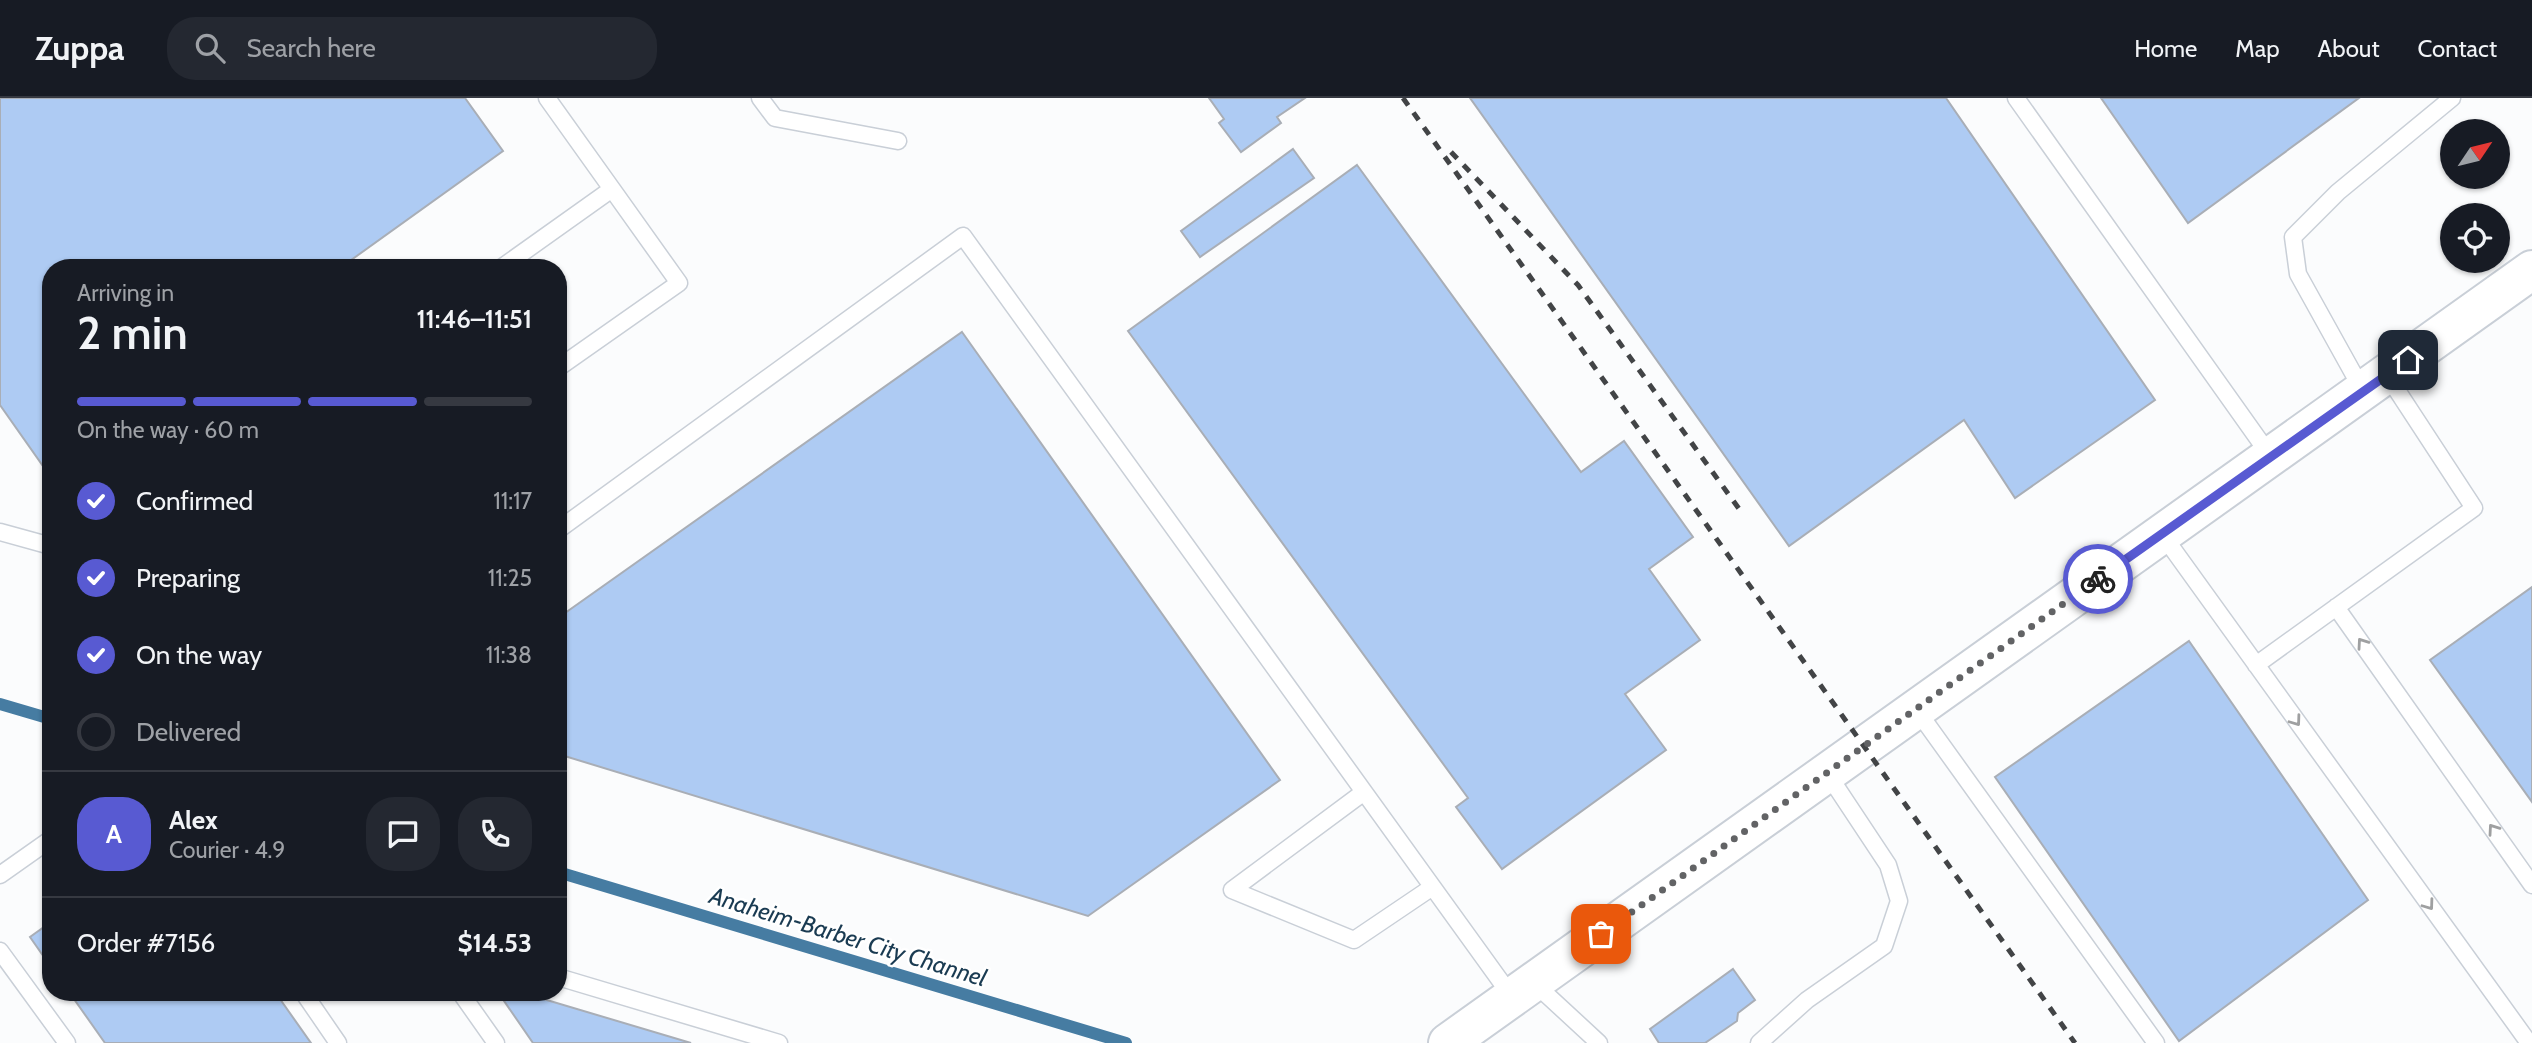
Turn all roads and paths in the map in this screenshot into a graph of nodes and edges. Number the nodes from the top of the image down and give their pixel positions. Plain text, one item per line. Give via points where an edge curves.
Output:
1 (547, 98) edge
2 (760, 98) edge
3 (2016, 98) edge
4 (2452, 98) edge
5 (898, 141) dead end
6 (612, 189) junction
7 (514, 259) edge
8 (2532, 270) edge
9 (567, 362) edge
10 (2375, 384) junction
11 (2271, 457) junction
12 (567, 523) edge
13 (0, 532) edge
14 (2161, 534) junction
15 (42, 544) edge
16 (2336, 607) junction
17 (2256, 665) junction
18 (1916, 709) junction
19 (1827, 773) junction
20 (1364, 792) junction
21 (42, 845) edge
22 (0, 875) edge
23 (2532, 885) edge
24 (1431, 888) junction
25 (0, 951) edge
26 (567, 979) edge
27 (1523, 990) junction
28 (309, 1001) edge
29 (466, 1001) edge
30 (61, 1041) edge
31 (338, 1043) edge
32 (496, 1043) edge
33 (779, 1043) edge
34 (1448, 1043) edge
35 (1599, 1043) edge
36 (1759, 1043) edge
37 (2156, 1043) edge
38 (2529, 1043) edge

1 - 6 lane
2 - 5 lane via 775,118
3 - 11 lane
4 - 10 lane via 2338,192 2293,237 2298,274
6 - 7 lane
6 - 9 lane via 679,283
8 - 10 street
10 - 11 street
10 - 16 lane via 2474,508
11 - 14 street
12 - 20 lane via 963,236
13 - 15 lane
14 - 17 lane
14 - 18 street
16 - 17 lane
23 -> 16 lane
17 -> 38 lane
18 - 19 street
18 - 37 lane
19 - 27 street
19 - 36 lane via 1888,864 1899,901 1884,946 1807,1000
20 - 24 lane
20 - 24 lane via 1232,890 1354,940
21 - 22 lane
24 - 27 lane
25 - 30 lane
26 - 33 lane
27 - 34 street
27 - 35 lane
28 - 31 lane
29 - 32 lane

